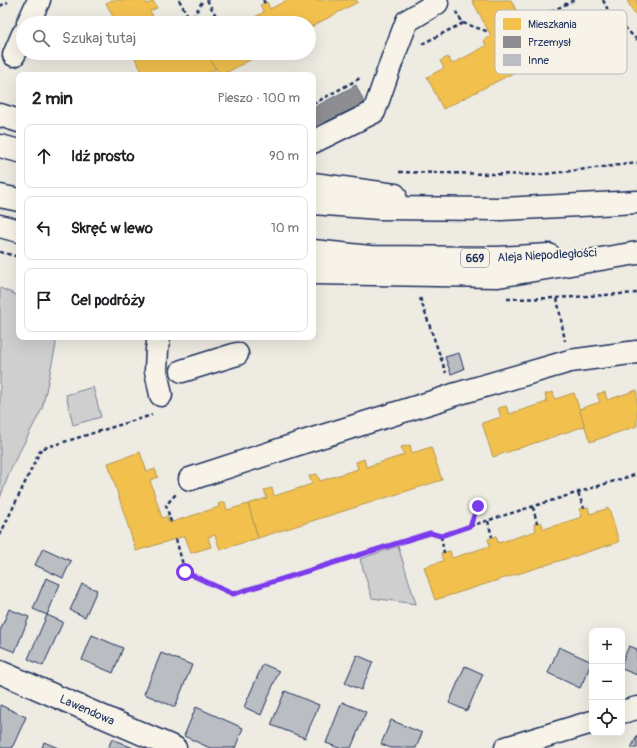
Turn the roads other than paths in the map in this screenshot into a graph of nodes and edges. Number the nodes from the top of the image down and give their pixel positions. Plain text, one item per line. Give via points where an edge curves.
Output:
1 (39, 0) edge
2 (436, 0) edge
3 (31, 16) edge
4 (16, 50) edge
5 (14, 55) dead end
6 (0, 115) edge
7 (16, 120) edge
8 (316, 141) edge
9 (0, 146) edge
10 (16, 150) edge
11 (316, 184) edge
12 (0, 196) edge
13 (16, 199) edge
14 (637, 202) edge
15 (316, 203) edge
16 (501, 209) junction
17 (0, 226) edge
18 (16, 230) edge
19 (316, 251) edge
20 (637, 252) edge
21 (316, 273) edge
22 (159, 340) edge
23 (637, 352) edge
24 (237, 354) dead end
25 (182, 371) dead end
26 (160, 404) road end
27 (190, 479) road end
28 (0, 672) edge
29 (637, 708) edge
30 (625, 711) edge
31 (589, 723) edge
32 (175, 748) edge
33 (506, 748) edge

1 - 3 main road
2 - 8 main road via 437,2 408,21 374,112
4 - 5 main road
6 - 7 main road
9 - 10 main road
11 - 16 main road
12 - 13 main road
14 - 16 main road
15 - 16 main road via 379,208
17 - 18 main road
19 - 20 main road, Aleja Niepodległości / 669 via 370,257 497,258
20 - 21 main road via 498,276
22 - 26 main road via 156,371
23 - 27 main road via 570,361 453,395
24 - 25 main road
28 - 32 main road, Lawendowa
29 - 30 main road
31 - 33 main road

